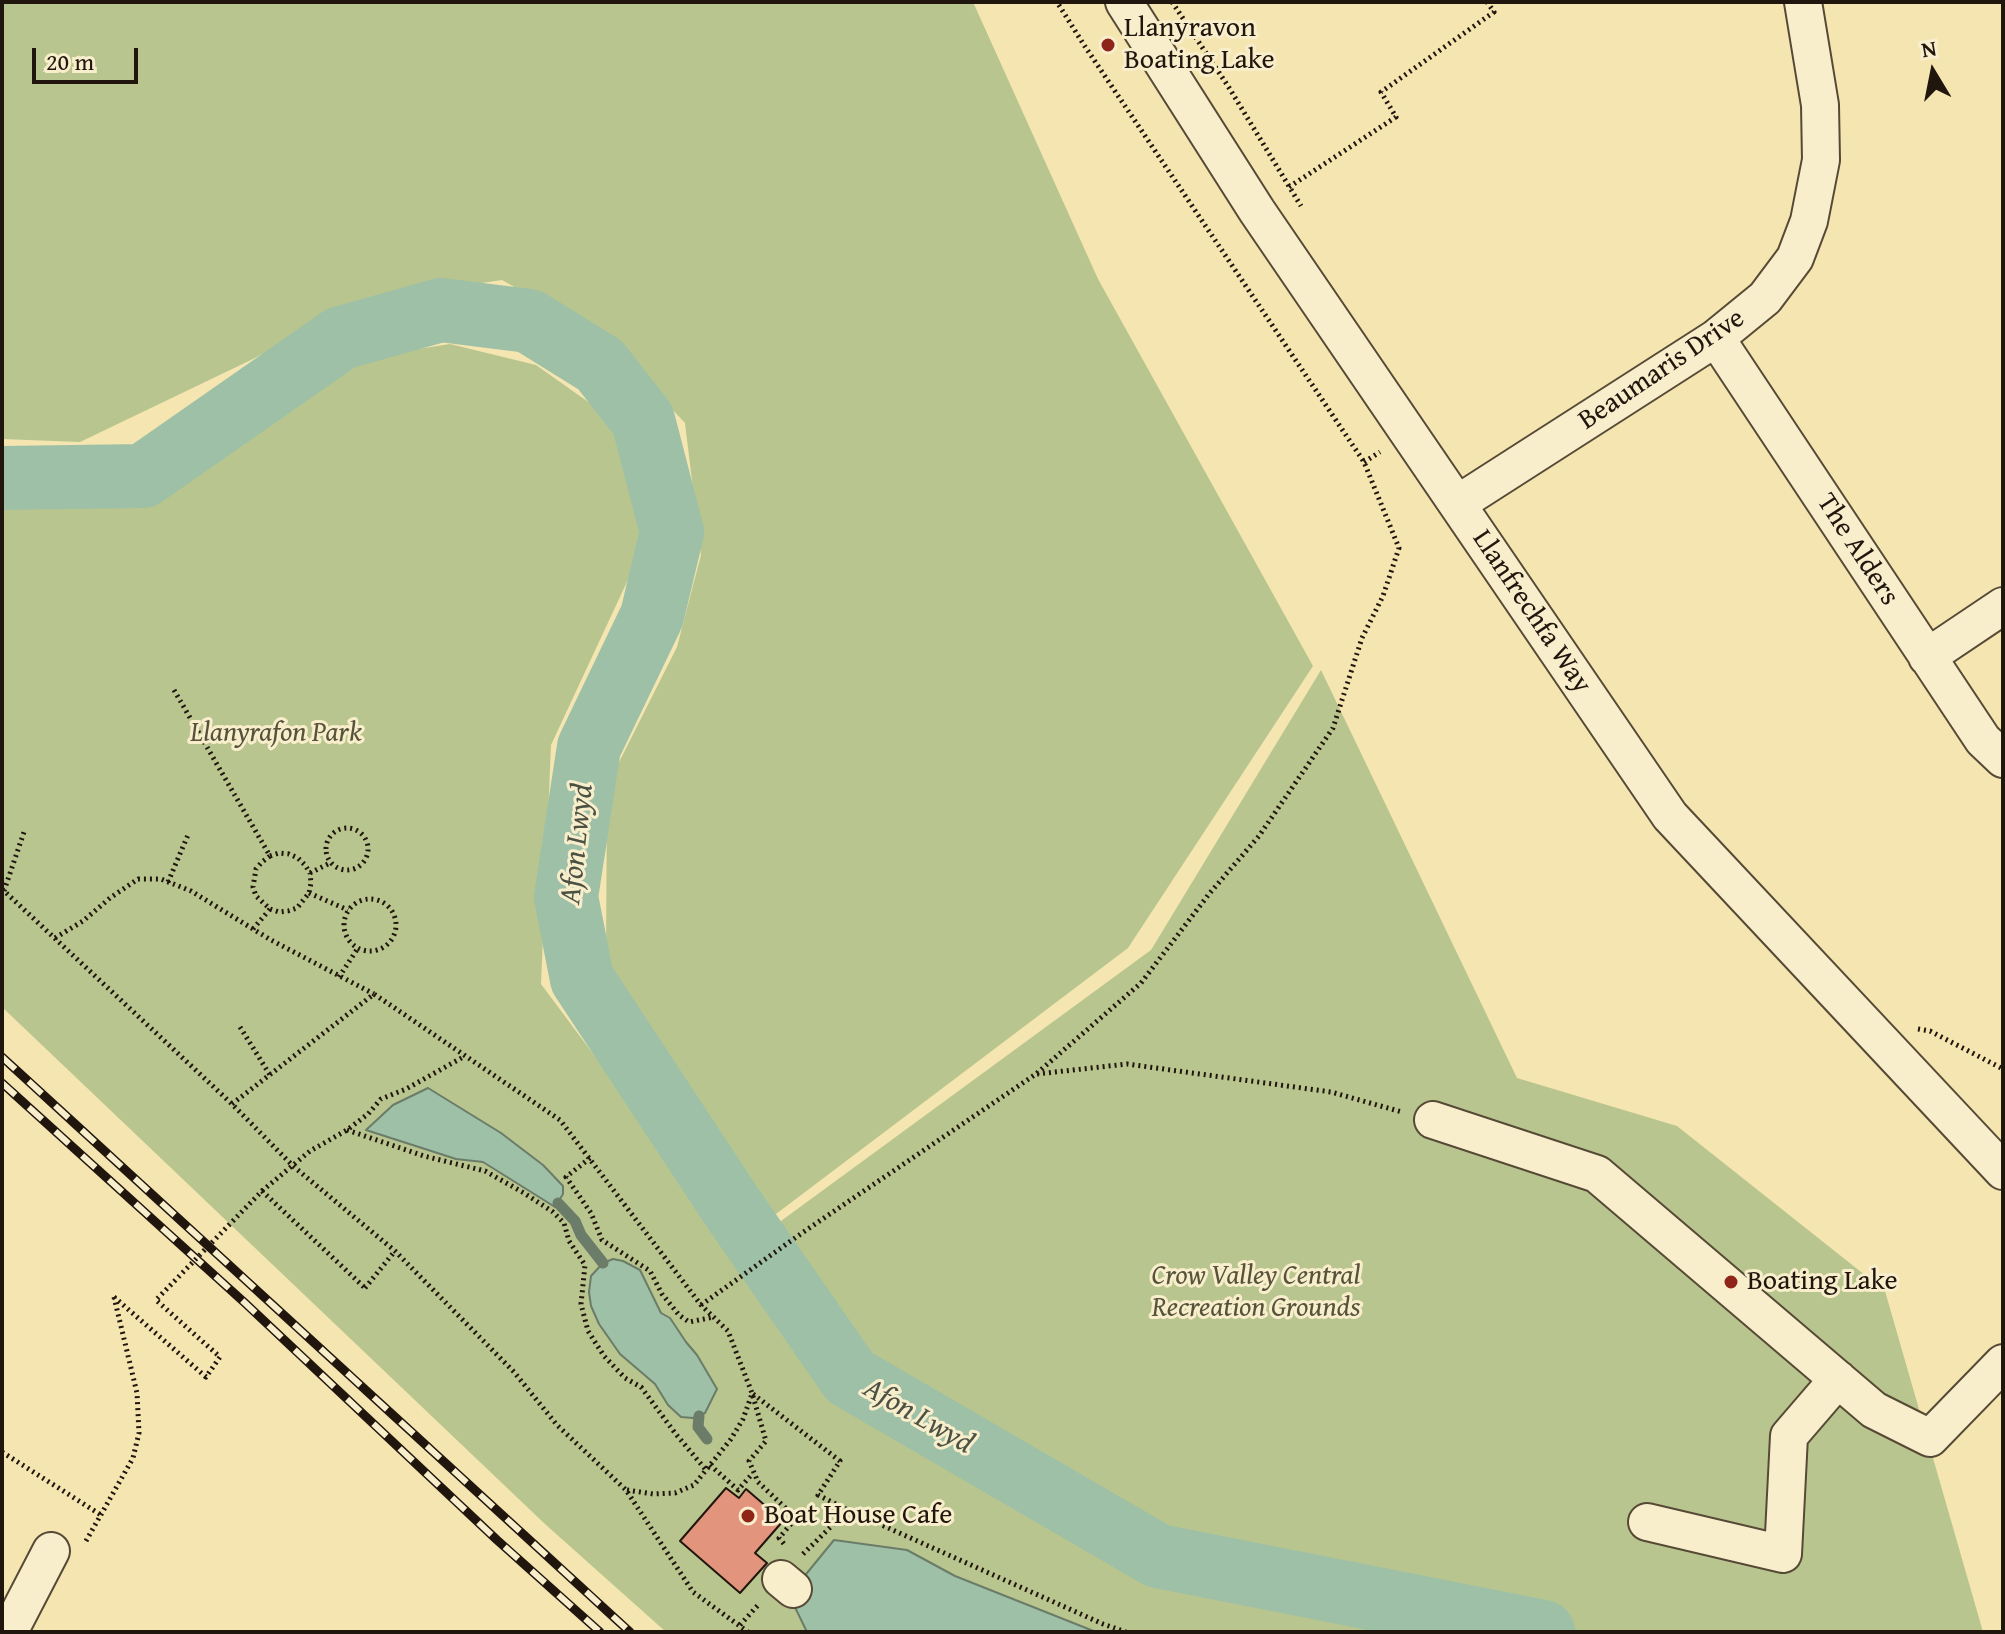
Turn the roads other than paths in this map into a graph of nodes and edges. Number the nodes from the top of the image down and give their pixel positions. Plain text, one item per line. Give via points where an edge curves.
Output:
1 (1124, 2) edge
2 (1803, 2) edge
3 (1716, 338) junction
4 (1457, 504) junction
5 (2003, 606) edge
6 (1927, 657) junction
7 (2003, 759) edge
8 (1433, 1120) road end
9 (2003, 1171) edge
10 (2003, 1363) edge
11 (1838, 1379) junction
12 (1647, 1522) dead end
13 (51, 1551) dead end
14 (9, 1632) edge

1 - 4 street, Llanfrechfa Way via 1257,211
2 - 3 street, Beaumaris Drive via 1820,105 1821,160 1809,221 1795,258 1765,298
3 - 4 street, Beaumaris Drive
3 - 6 street, The Alders
4 - 9 street, Llanfrechfa Way via 1670,816
5 - 6 street
6 - 7 street, The Alders via 1983,740
8 - 11 street via 1597,1174
10 - 11 street via 1930,1438 1874,1410
11 - 12 street via 1789,1436 1783,1554
13 - 14 street

